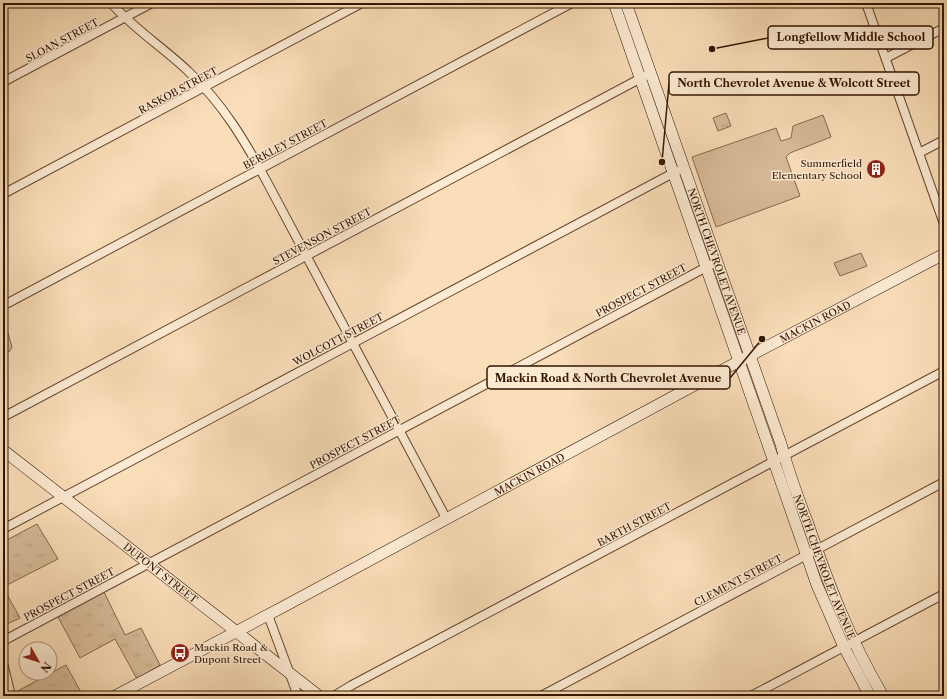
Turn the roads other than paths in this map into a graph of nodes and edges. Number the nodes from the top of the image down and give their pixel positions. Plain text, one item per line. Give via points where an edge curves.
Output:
1 (111, 3) edge
2 (152, 3) edge
3 (362, 3) edge
4 (572, 3) edge
5 (614, 3) edge
6 (626, 3) edge
7 (866, 3) edge
8 (125, 18) junction
9 (944, 28) edge
10 (886, 58) junction
11 (646, 76) junction
12 (3, 82) edge
13 (204, 87) junction
14 (944, 140) edge
15 (919, 153) junction
16 (260, 169) junction
17 (678, 170) junction
18 (3, 194) edge
19 (944, 224) edge
20 (944, 254) edge
21 (307, 256) junction
22 (716, 262) junction
23 (706, 267) junction
24 (8, 303) dead end
25 (353, 343) junction
26 (749, 356) junction
27 (738, 361) junction
28 (944, 371) edge
29 (3, 417) edge
30 (399, 430) junction
31 (3, 450) edge
32 (784, 455) junction
33 (773, 461) junction
34 (944, 482) edge
35 (63, 496) junction
36 (446, 518) junction
37 (3, 529) edge
38 (811, 552) junction
39 (148, 563) junction
40 (944, 594) edge
41 (268, 615) junction
42 (236, 632) junction
43 (3, 641) edge
44 (854, 642) junction
45 (844, 647) junction
46 (3, 663) edge
47 (289, 673) junction
48 (11, 696) edge
49 (115, 696) edge
50 (298, 696) edge
51 (319, 696) edge
52 (334, 696) edge
53 (541, 696) edge
54 (751, 696) edge
55 (870, 696) edge
56 (883, 696) edge

1 - 8 street
2 - 8 street, SLOAN STREET
3 - 13 street, RASKOB STREET
4 - 16 street, BERKLEY STREET
5 - 11 street, NORTH CHEVROLET AVENUE
6 - 11 street, NORTH CHEVROLET AVENUE
7 - 10 street
8 - 12 street, SLOAN STREET
8 - 13 street
9 - 10 street
10 - 15 street
11 - 17 street, NORTH CHEVROLET AVENUE
11 - 21 street, STEVENSON STREET
13 - 16 street via 231,120
13 - 18 street, RASKOB STREET
14 - 15 street
15 - 19 street
16 - 21 street
16 - 24 street, BERKLEY STREET
17 - 22 street, NORTH CHEVROLET AVENUE
17 - 23 street, NORTH CHEVROLET AVENUE
17 - 25 street, WOLCOTT STREET
20 - 26 street, MACKIN ROAD
21 - 25 street
21 - 29 street, STEVENSON STREET
22 - 23 street, PROSPECT STREET
22 - 26 street, NORTH CHEVROLET AVENUE
23 - 27 street, NORTH CHEVROLET AVENUE
23 - 30 street, PROSPECT STREET
25 - 30 street
25 - 35 street, WOLCOTT STREET
26 - 27 street, MACKIN ROAD
26 - 32 street, NORTH CHEVROLET AVENUE
27 - 33 street, NORTH CHEVROLET AVENUE
27 - 36 street, MACKIN ROAD via 601,437
28 - 32 street, BARTH STREET
30 - 36 street
30 - 39 street, PROSPECT STREET
31 - 35 street, DUPONT STREET
32 - 33 street, BARTH STREET
32 - 38 street, NORTH CHEVROLET AVENUE
33 - 38 street, NORTH CHEVROLET AVENUE
33 - 52 street, BARTH STREET
34 - 38 street, CLEMENT STREET
35 - 37 street, WOLCOTT STREET
35 - 39 street, DUPONT STREET
36 - 41 street, MACKIN ROAD
38 - 44 street, NORTH CHEVROLET AVENUE
38 - 45 street, NORTH CHEVROLET AVENUE via 822,599
38 - 53 street, CLEMENT STREET
39 - 42 street, DUPONT STREET
39 - 43 street, PROSPECT STREET
40 - 44 street
41 - 42 street, MACKIN ROAD
41 - 47 street
42 - 47 street, DUPONT STREET
42 - 49 street, MACKIN ROAD
44 - 45 street
44 - 56 street, NORTH CHEVROLET AVENUE
45 - 54 street
45 - 55 street, NORTH CHEVROLET AVENUE
46 - 48 street
47 - 50 street
47 - 51 street, DUPONT STREET

